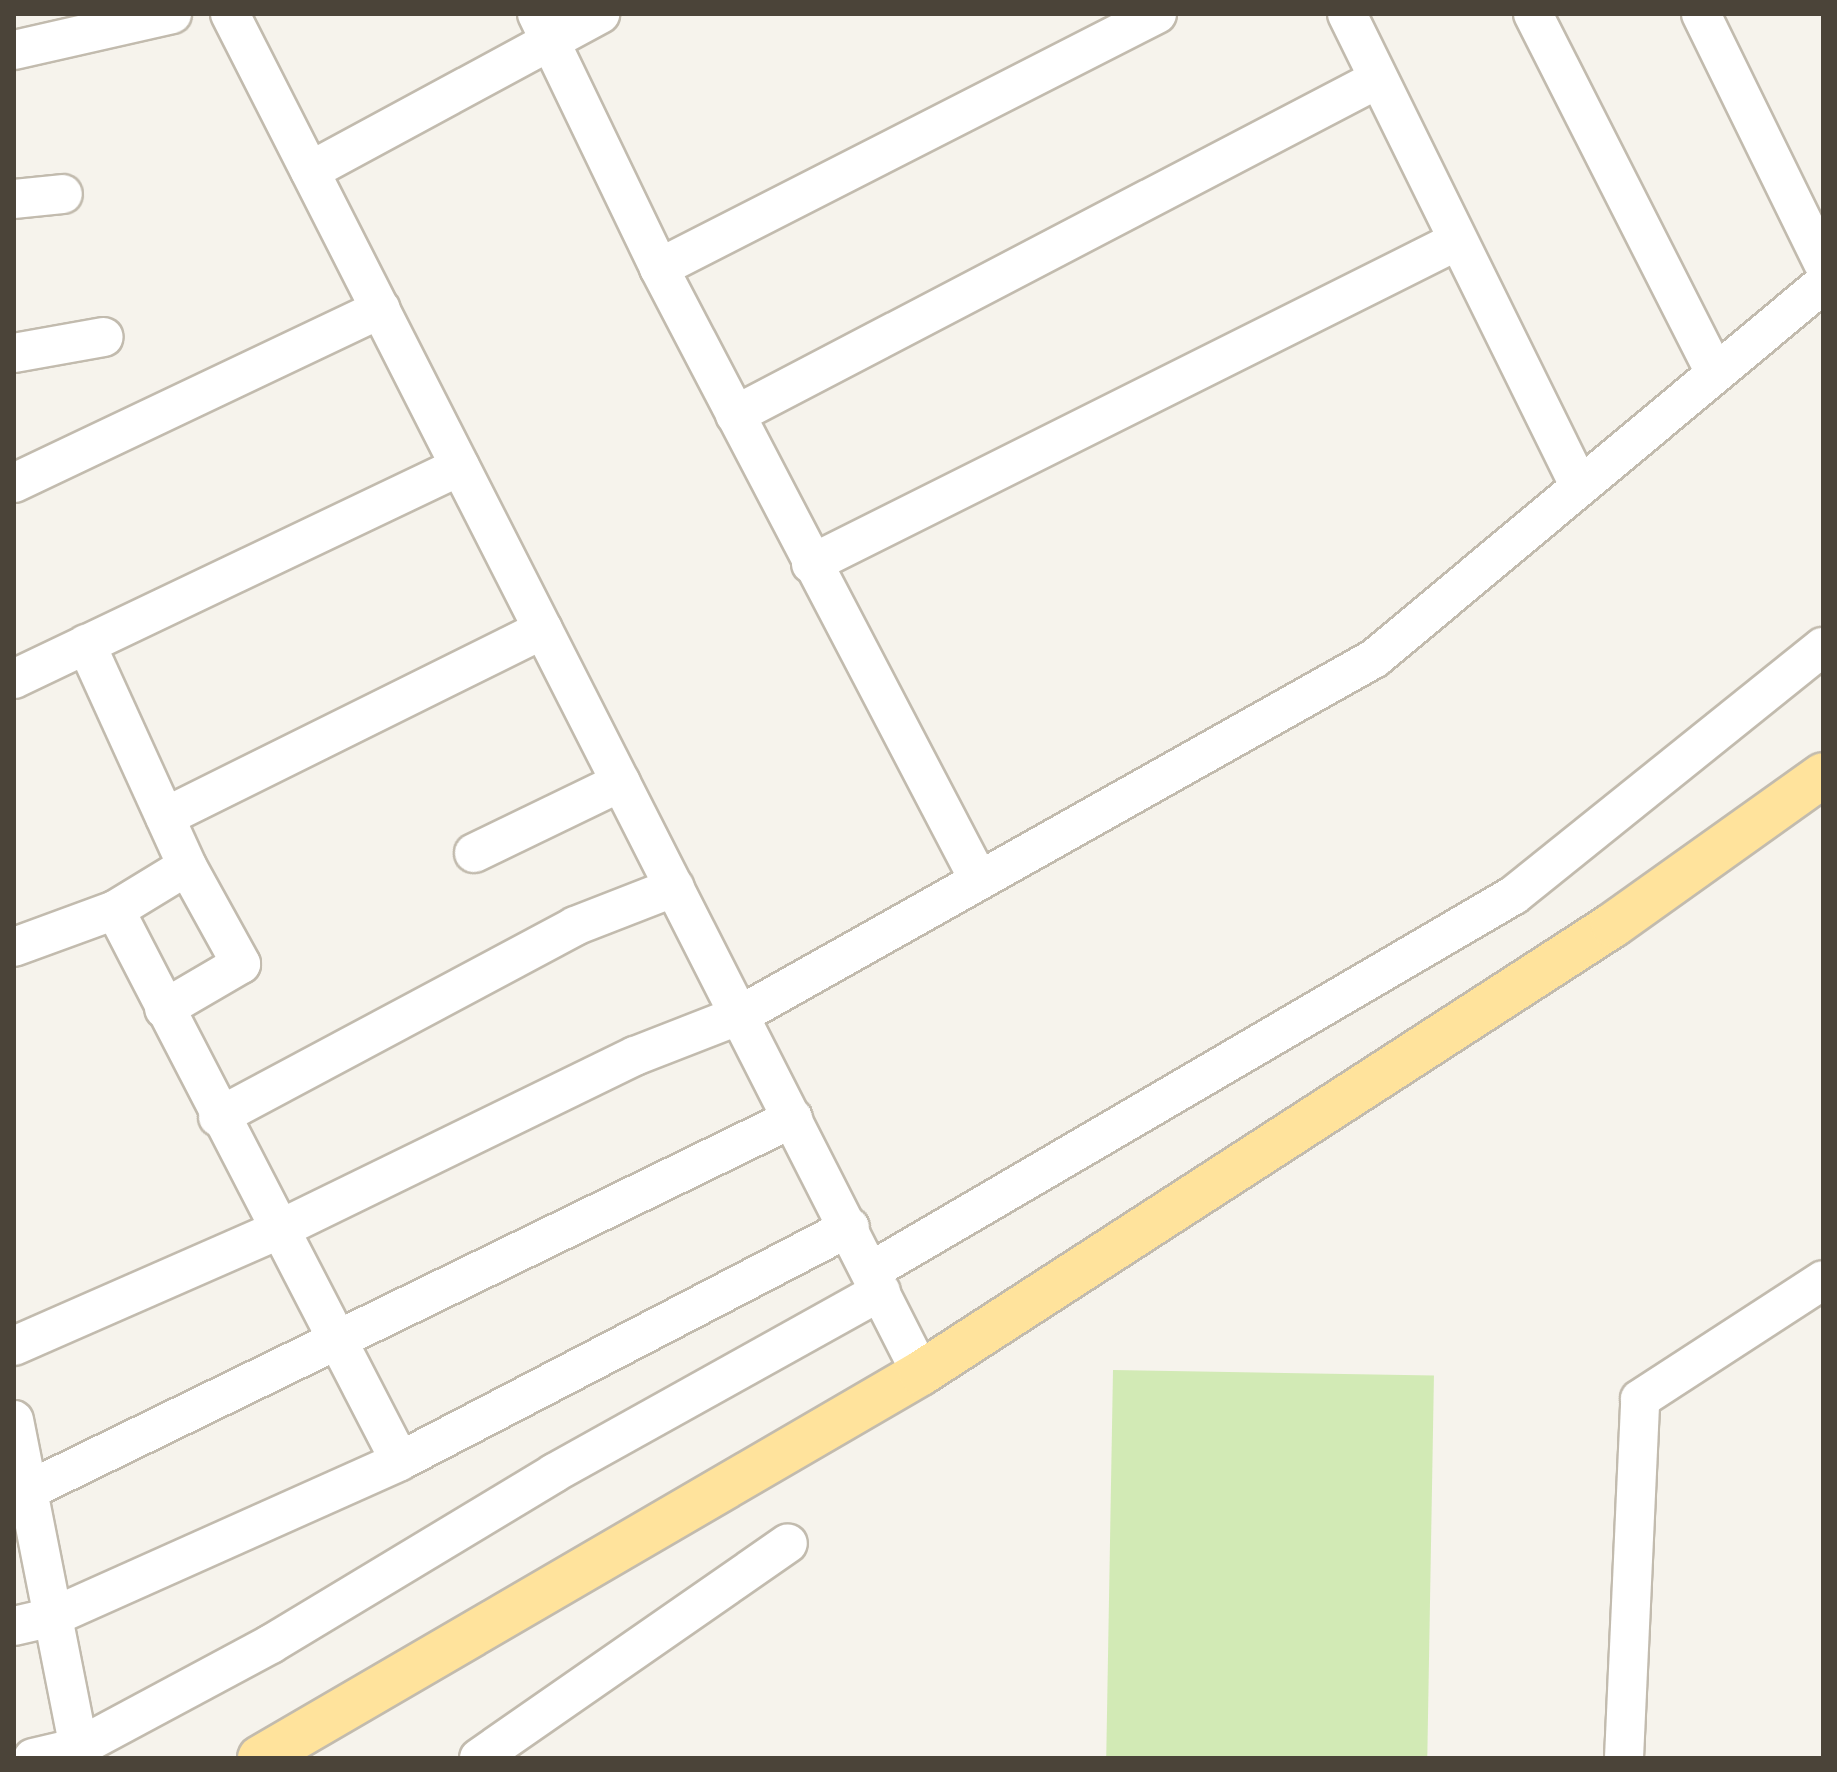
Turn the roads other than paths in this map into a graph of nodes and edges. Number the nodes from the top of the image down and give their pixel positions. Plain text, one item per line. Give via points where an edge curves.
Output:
1 (172, 14) edge
2 (230, 14) edge
3 (600, 14) edge
4 (1157, 14) edge
5 (1347, 14) edge
6 (1533, 14) edge
7 (1701, 14) edge
8 (544, 26) edge
9 (14, 50) edge
10 (1378, 79) junction
11 (310, 171) junction
12 (63, 194) dead end
13 (14, 199) edge
14 (1457, 241) junction
15 (1823, 263) edge
16 (659, 268) junction
17 (1823, 284) edge
18 (381, 309) junction
19 (104, 337) dead end
20 (14, 353) edge
21 (1713, 369) junction
22 (735, 415) junction
23 (460, 466) junction
24 (14, 483) edge
25 (1578, 483) junction
26 (811, 564) junction
27 (543, 629) junction
28 (86, 644) junction
29 (1823, 647) edge
30 (14, 679) edge
31 (1823, 775) edge
32 (621, 782) junction
33 (165, 817) junction
34 (474, 853) dead end
35 (187, 866) junction
36 (979, 880) junction
37 (675, 887) junction
38 (115, 910) junction
39 (17, 939) edge
40 (164, 1009) junction
41 (740, 1015) junction
42 (218, 1117) junction
43 (793, 1118) junction
44 (850, 1227) junction
45 (278, 1230) junction
46 (1823, 1280) edge
47 (876, 1281) junction
48 (338, 1345) junction
49 (14, 1346) edge
50 (921, 1373) junction
51 (14, 1420) edge
52 (400, 1461) junction
53 (21, 1482) edge
54 (788, 1543) dead end
55 (52, 1617) junction
56 (14, 1626) edge
57 (80, 1752) edge
58 (33, 1758) edge
59 (260, 1758) edge
60 (479, 1758) edge
61 (1624, 1758) edge

1 - 9 street
2 - 11 street
3 - 8 street
4 - 16 street
5 - 10 street
6 - 21 street
7 - 15 street
8 - 11 street
8 - 16 street
10 - 14 street
10 - 22 street
11 - 18 street
12 - 13 street
14 - 25 street
14 - 26 street
16 - 22 street
17 - 21 street
18 - 23 street
18 - 24 street via 217,393
19 - 20 street
21 - 25 street
22 - 26 street
23 - 27 street
23 - 28 street
25 - 36 street via 1375,658
26 - 36 street
27 - 32 street
27 - 33 street
28 - 30 street
28 - 33 street
29 - 47 street via 1514,895
31 - 50 main road via 1613,925
32 - 34 street
32 - 37 street
33 - 35 street
35 - 38 street
35 - 40 street via 241,964
36 - 41 street
37 - 41 street
37 - 42 street via 575,926
38 - 39 street
38 - 40 street
40 - 42 street
41 - 43 street
41 - 45 street via 635,1056
42 - 45 street
43 - 44 street
43 - 48 street via 699,1157
44 - 47 street
44 - 52 street
45 - 48 street
45 - 49 street
46 - 61 street via 1640,1399
47 - 50 street
47 - 57 street via 271,1644
48 - 52 street
48 - 53 street
50 - 59 main road
51 - 53 street
52 - 55 street
53 - 55 street
54 - 60 street
55 - 56 street
55 - 57 street
57 - 58 street

